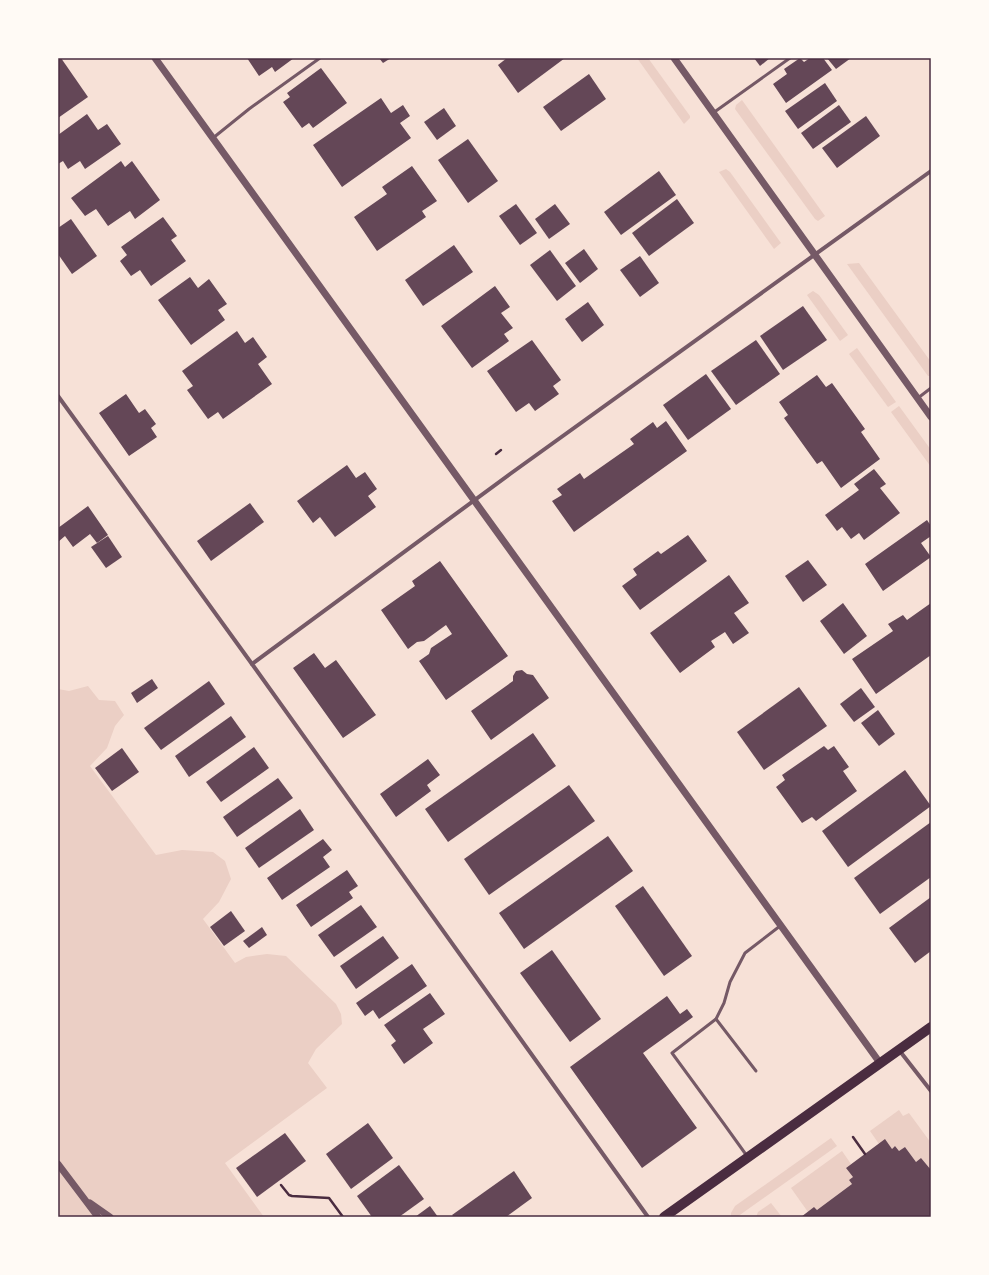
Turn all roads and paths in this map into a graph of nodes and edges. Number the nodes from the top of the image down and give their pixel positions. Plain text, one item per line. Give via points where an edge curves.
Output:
1 (155, 58) edge
2 (320, 58) edge
3 (674, 58) edge
4 (790, 58) edge
5 (713, 113) junction
6 (213, 138) junction
7 (931, 171) edge
8 (815, 255) junction
9 (931, 388) edge
10 (58, 396) edge
11 (918, 398) junction
12 (931, 417) edge
13 (501, 450) dead end
14 (496, 454) dead end
15 (474, 500) junction
16 (252, 664) junction
17 (780, 926) junction
18 (716, 1019) junction
19 (931, 1027) edge
20 (899, 1050) junction
21 (880, 1063) junction
22 (756, 1071) dead end
23 (931, 1091) edge
24 (853, 1137) dead end
25 (865, 1154) dead end
26 (748, 1158) junction
27 (58, 1164) edge
28 (281, 1185) dead end
29 (84, 1199) junction
30 (98, 1217) edge
31 (110, 1217) edge
32 (343, 1217) edge
33 (648, 1217) edge
34 (664, 1217) edge

1 - 6 street
2 - 6 lane
3 - 5 street
4 - 5 lane
5 - 8 street
6 - 15 street
7 - 8 street
8 - 11 street
8 - 15 street
9 - 11 lane
10 - 16 street
11 - 12 street
13 - 14 path
15 - 16 street
15 - 17 street
16 - 33 street
17 - 18 lane via 745,953 730,982
17 - 21 street
18 - 22 lane
18 - 26 lane via 672,1053
19 - 20 main road
20 - 21 main road
20 - 23 street
21 - 26 main road
24 - 25 path
26 - 34 main road
27 - 29 street
28 - 32 path via 292,1196 329,1198
29 - 30 street
29 - 31 street

